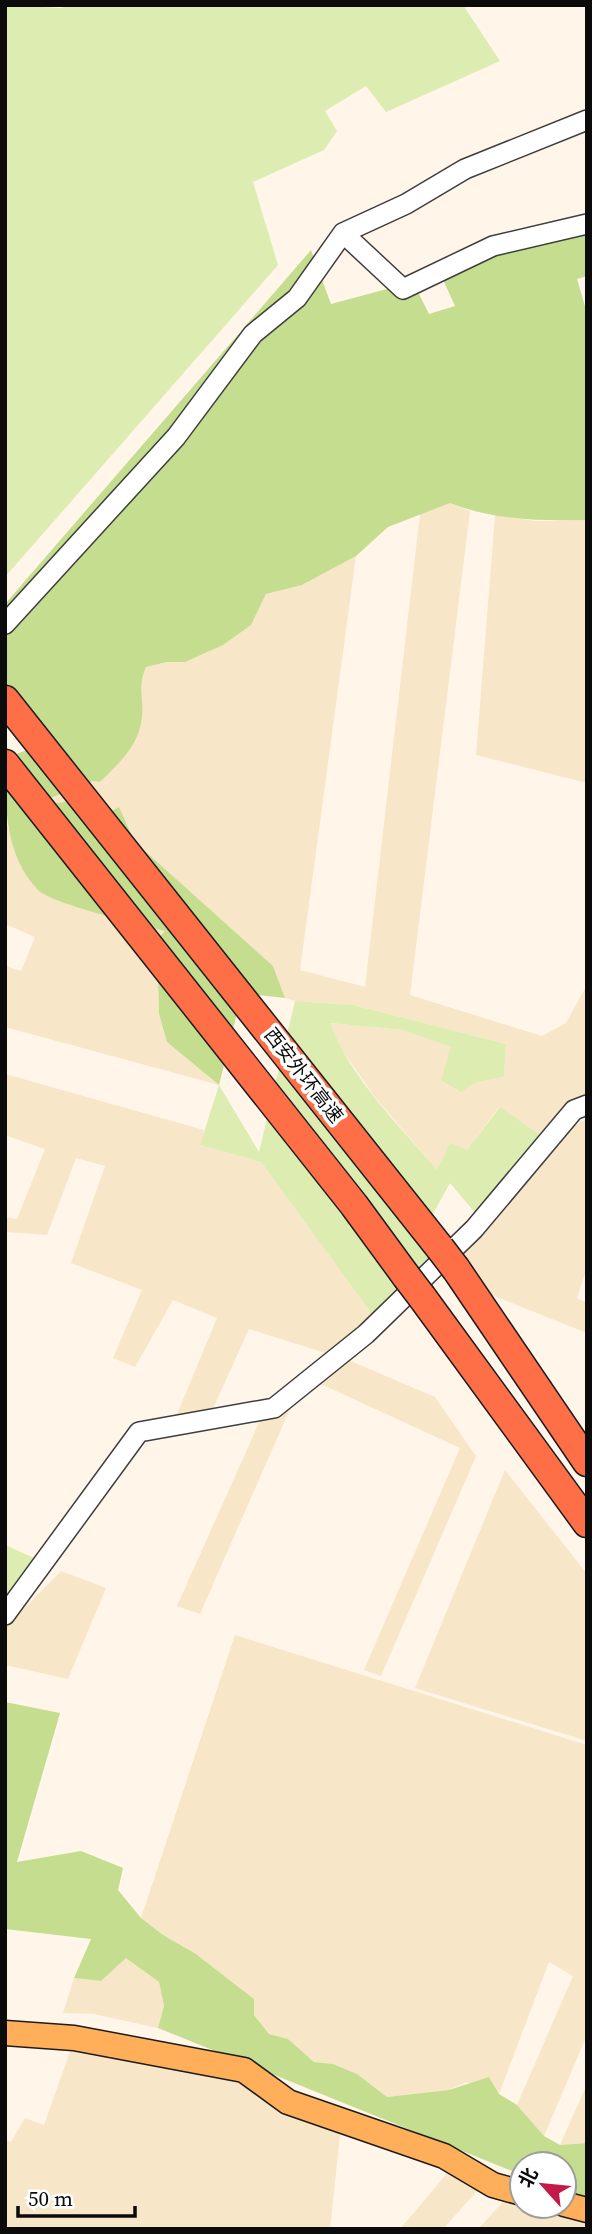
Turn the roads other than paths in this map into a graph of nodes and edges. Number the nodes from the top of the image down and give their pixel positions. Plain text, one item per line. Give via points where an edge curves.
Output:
1 (587, 120) edge
2 (587, 224) edge
3 (343, 233) junction
4 (5, 624) edge
5 (5, 700) edge
6 (5, 764) edge
7 (587, 1105) edge
8 (587, 1462) edge
9 (587, 1523) edge
10 (5, 1615) edge
11 (5, 2033) edge
12 (508, 2189) edge

1 - 3 street via 465,169
2 - 3 street via 494,246 403,289
3 - 4 street via 297,298 253,334 176,437
5 - 8 highway, 西安外环高速 via 448,1259
6 - 9 highway via 346,1194
7 - 10 street via 574,1110 474,1229 375,1324 274,1408 139,1432
11 - 12 main road via 74,2038 244,2070 288,2102 444,2156

